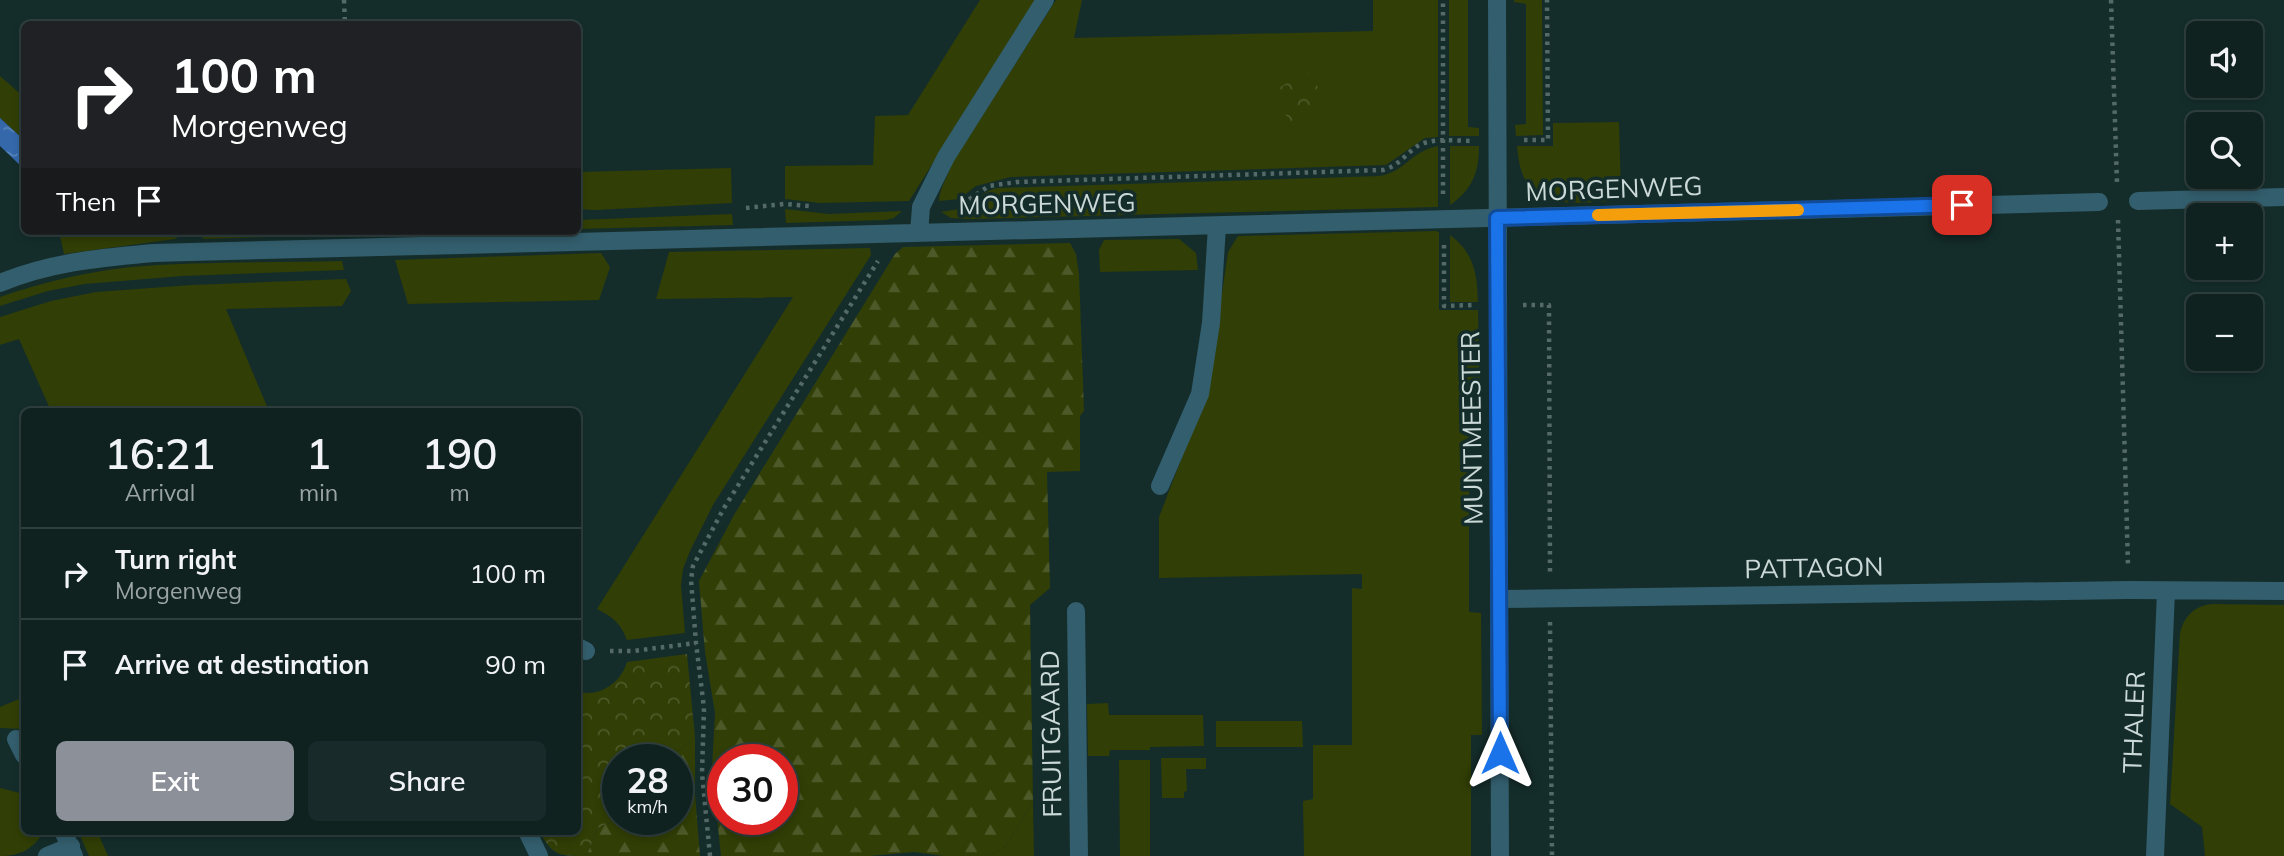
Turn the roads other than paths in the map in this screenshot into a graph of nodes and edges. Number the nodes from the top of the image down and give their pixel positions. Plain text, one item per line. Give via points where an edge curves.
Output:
1 (1045, 0) edge
2 (1497, 0) edge
3 (2284, 197) edge
4 (2138, 201) dead end
5 (2099, 202) dead end
6 (1497, 218) junction
7 (1217, 226) junction
8 (919, 233) junction
9 (0, 283) edge
10 (1160, 486) dead end
11 (2166, 591) junction
12 (2284, 591) edge
13 (1500, 599) junction
14 (1076, 611) dead end
15 (529, 835) edge
16 (69, 844) edge
17 (47, 856) edge
18 (539, 856) edge
19 (1079, 856) edge
20 (1500, 856) edge
21 (2155, 856) edge

1 - 8 street via 946,157 921,207
2 - 6 street, MUNTMEESTER
3 - 4 street
5 - 6 street, MORGENWEG
6 - 7 street, MORGENWEG
6 - 13 street, MUNTMEESTER
7 - 8 street, MORGENWEG
7 - 10 street via 1211,323 1200,394
8 - 9 street, MORGENWEG via 153,253 80,260
11 - 12 street, PATTAGON
11 - 13 street, PATTAGON
11 - 21 street, THALER
13 - 20 street, MUNTMEESTER
14 - 19 street, FRUITGAARD
15 - 18 street
16 - 17 street

